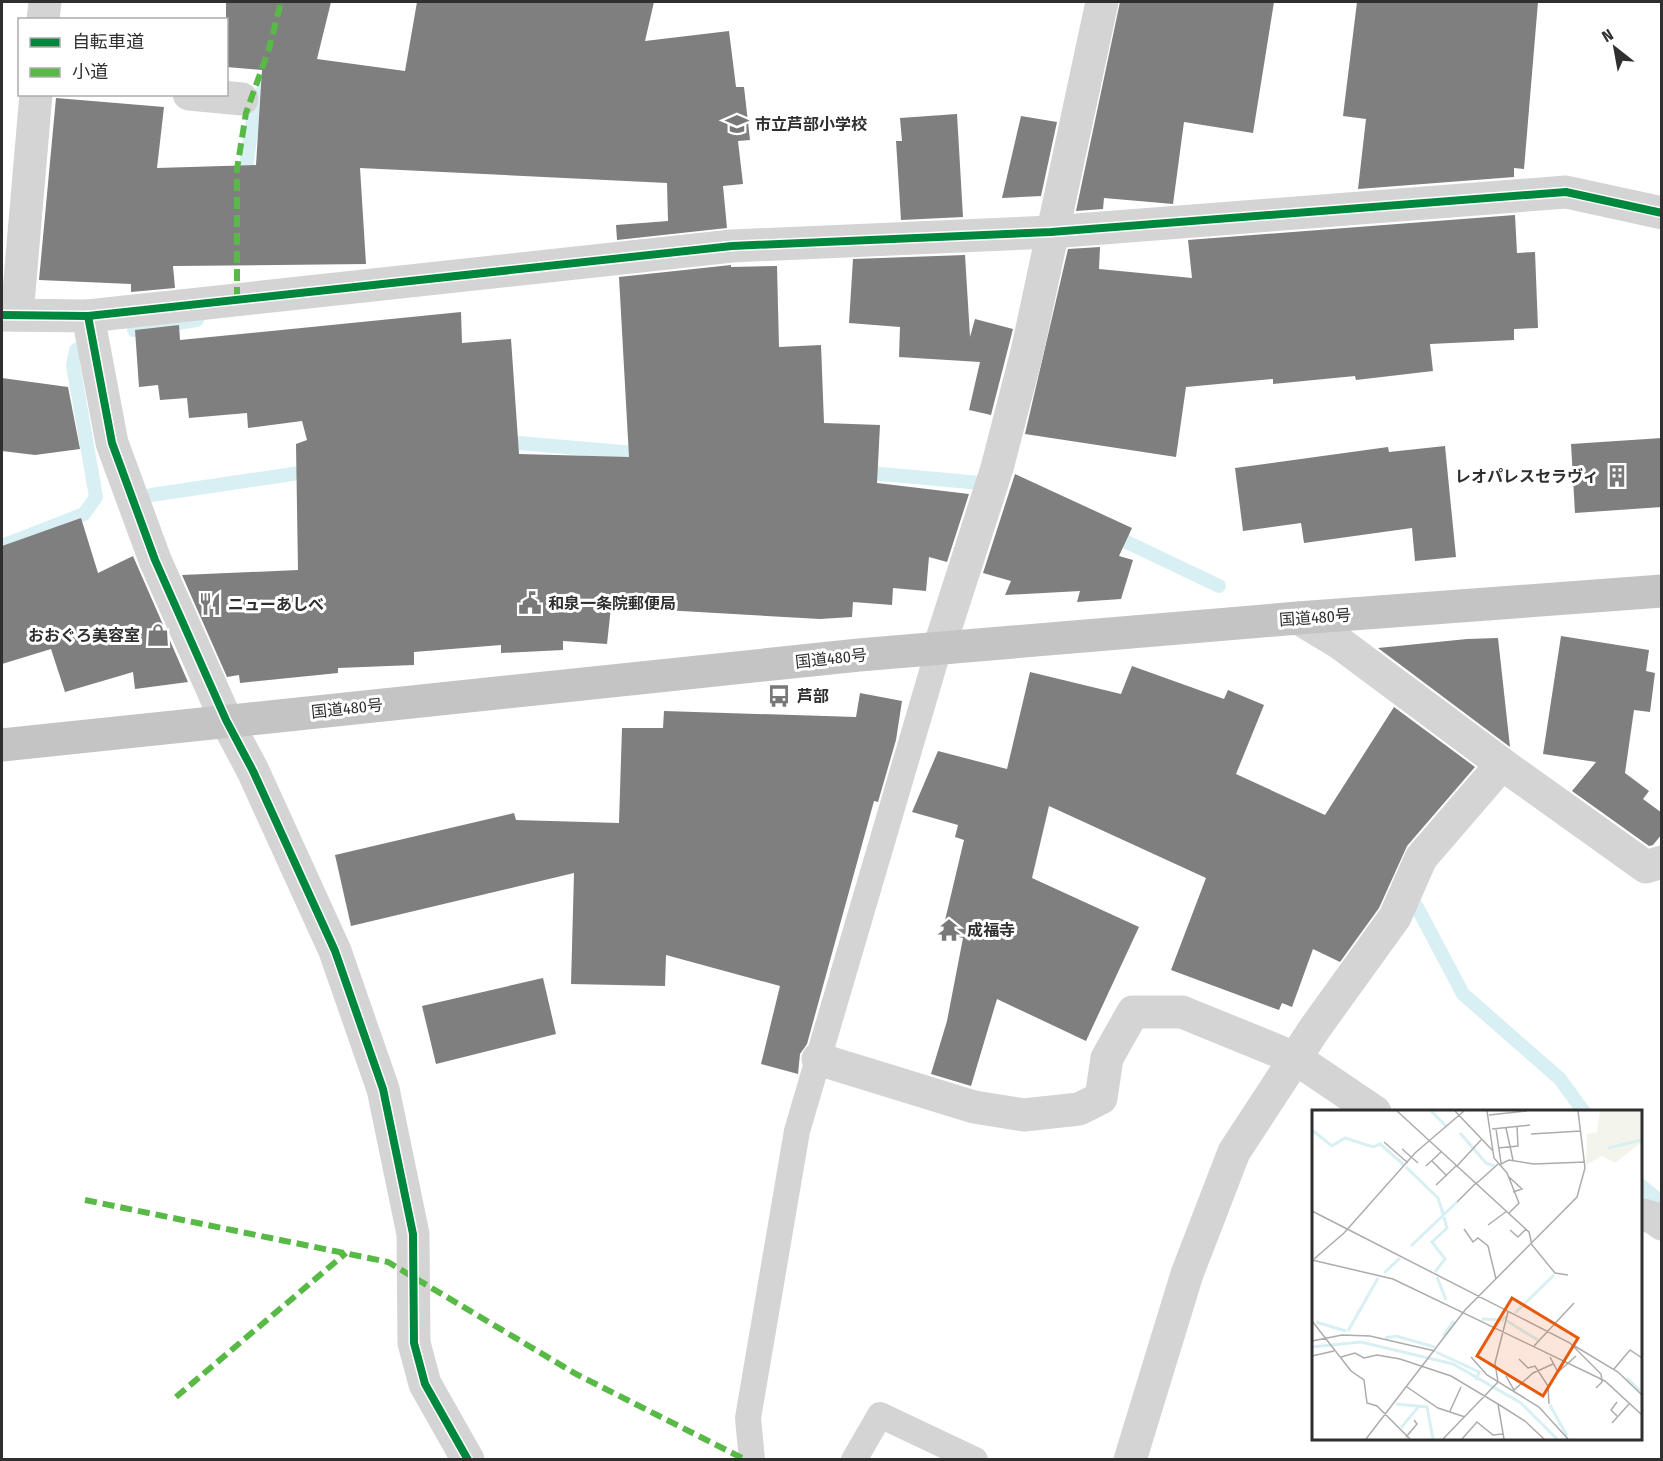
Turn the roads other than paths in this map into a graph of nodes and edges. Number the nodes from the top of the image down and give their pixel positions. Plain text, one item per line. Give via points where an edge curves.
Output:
1 (45, 2) edge
2 (1102, 2) edge
3 (43, 18) edge
4 (36, 96) edge
5 (210, 96) edge
6 (242, 99) dead end
7 (1662, 190) edge
8 (1630, 205) junction
9 (1662, 213) edge
10 (1051, 232) junction
11 (9, 315) edge
12 (88, 316) junction
13 (1662, 591) edge
14 (1298, 618) junction
15 (939, 648) junction
16 (226, 720) junction
17 (2, 745) edge
18 (1502, 764) junction
19 (1662, 862) edge
20 (1295, 1058) junction
21 (818, 1059) junction
22 (1372, 1110) edge
23 (1642, 1215) edge
24 (1662, 1224) edge
25 (468, 1460) edge
26 (752, 1460) edge
27 (854, 1460) edge
28 (975, 1460) edge
29 (1130, 1460) edge

1 - 3 street
2 - 10 street
4 - 11 street
5 - 6 street
7 - 8 street
8 - 9 street
8 - 10 street via 1566,192
10 - 12 street via 732,246
10 - 15 street via 1028,352 1000,458
11 - 12 street
12 - 16 street via 112,443 155,560
13 - 14 highway, 国道480号
14 - 15 highway, 国道480号
14 - 18 street via 1341,644
15 - 16 highway, 国道480号
15 - 21 lane
16 - 17 highway, 国道480号
16 - 25 street via 335,951 383,1089 413,1234 414,1342 425,1384
18 - 19 street via 1646,867
18 - 20 street via 1421,858 1395,917
20 - 21 street via 1182,1012 1133,1012 1107,1058 1101,1098 1079,1109 1024,1115 974,1107
20 - 22 street
20 - 29 street via 1234,1152 1187,1274
21 - 26 lane via 797,1131 748,1418
23 - 24 street
27 - 28 lane via 880,1415

